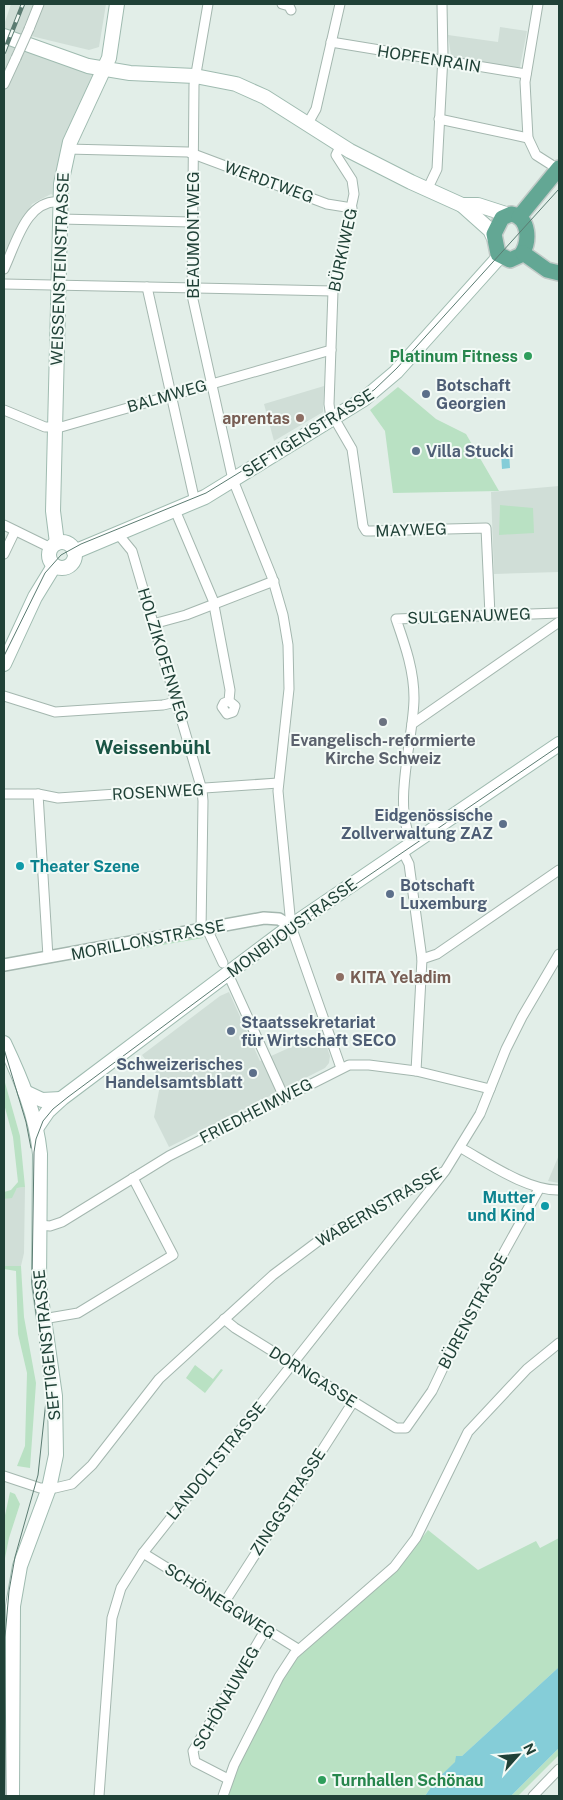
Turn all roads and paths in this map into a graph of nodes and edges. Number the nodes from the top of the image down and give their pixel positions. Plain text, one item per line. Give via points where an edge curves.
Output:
1 (38, 4) edge
2 (117, 4) edge
3 (208, 4) edge
4 (282, 4) edge
5 (340, 4) edge
6 (442, 4) edge
7 (538, 4) edge
8 (291, 10) dead end
9 (4, 36) edge
10 (331, 42) junction
11 (442, 61) junction
12 (105, 69) junction
13 (526, 74) junction
14 (195, 76) junction
15 (4, 84) edge
16 (439, 119) junction
17 (307, 125) junction
18 (528, 138) junction
19 (341, 145) junction
20 (68, 149) junction
21 (193, 154) junction
22 (559, 169) edge
23 (427, 190) junction
24 (60, 202) junction
25 (462, 205) junction
26 (352, 208) junction
27 (513, 216) junction
28 (60, 219) junction
29 (192, 222) junction
30 (494, 238) junction
31 (523, 252) junction
32 (500, 256) junction
33 (4, 269) edge
34 (559, 273) edge
35 (4, 284) edge
36 (58, 285) junction
37 (148, 287) junction
38 (191, 288) junction
39 (333, 291) junction
40 (331, 350) junction
41 (211, 383) junction
42 (172, 395) junction
43 (4, 410) edge
44 (335, 419) junction
45 (55, 428) junction
46 (232, 480) junction
47 (195, 502) junction
48 (175, 510) junction
49 (4, 525) edge
50 (15, 531) junction
51 (118, 534) junction
52 (54, 546) junction
53 (74, 552) junction
54 (4, 554) edge
55 (54, 566) junction
56 (274, 581) junction
57 (214, 604) junction
58 (559, 613) edge
59 (490, 615) junction
60 (559, 622) edge
61 (153, 624) junction
62 (4, 664) edge
63 (4, 696) edge
64 (229, 701) dead end
65 (176, 702) junction
66 (412, 724) junction
67 (559, 744) edge
68 (278, 783) junction
69 (202, 790) junction
70 (4, 794) edge
71 (38, 794) junction
72 (408, 846) junction
73 (559, 870) edge
74 (291, 926) junction
75 (204, 930) junction
76 (559, 954) edge
77 (48, 957) junction
78 (422, 959) junction
79 (4, 965) edge
80 (225, 968) junction
81 (4, 1043) edge
82 (341, 1068) junction
83 (416, 1072) junction
84 (490, 1089) junction
85 (26, 1092) junction
86 (284, 1096) junction
87 (61, 1099) junction
88 (37, 1127) junction
89 (461, 1148) junction
90 (445, 1171) junction
91 (133, 1178) junction
92 (539, 1189) junction
93 (559, 1190) edge
94 (39, 1226) junction
95 (43, 1319) junction
96 (224, 1319) junction
97 (559, 1342) edge
98 (293, 1365) junction
99 (353, 1402) junction
100 (404, 1429) joint
101 (4, 1476) edge
102 (49, 1488) junction
103 (143, 1553) junction
104 (224, 1603) junction
105 (266, 1629) junction
106 (298, 1649) junction
107 (559, 1769) edge
108 (228, 1779) junction
109 (12, 1796) edge
110 (99, 1796) edge
111 (223, 1796) edge
112 (533, 1796) edge

1 - 15 street, bridge
2 - 12 main road, WEISSENSTEINSTRASSE
3 - 14 street, BEAUMONTWEG
4 - 8 street
5 - 10 street
6 - 11 street
7 - 13 street
9 - 12 main road
10 - 11 street, HOPFENRAIN
10 - 17 street via 316,109
11 - 13 street, HOPFENRAIN
11 - 16 street
12 - 14 main road
12 - 20 main road, WEISSENSTEINSTRASSE
13 - 18 street
14 - 17 main road via 249,89
14 - 21 street, BEAUMONTWEG
16 - 18 street
16 - 23 street via 437,169
17 - 19 main road
18 - 22 street via 536,154
19 - 23 main road
19 - 26 street, BÜRKIWEG via 336,155 353,185
20 - 21 street, WERDTWEG
20 - 24 main road, WEISSENSTEINSTRASSE
21 - 26 street, WERDTWEG via 327,204
21 - 29 street, BEAUMONTWEG
22 - 27 main road
23 - 25 main road
24 - 28 main road, WEISSENSTEINSTRASSE
24 - 33 street via 44,203 32,211
25 - 27 main road via 478,205
25 - 30 main road via 490,230
26 - 39 street, BÜRKIWEG
27 - 30 main road via 496,226
27 - 31 main road via 526,226
28 - 29 street
28 - 36 main road, WEISSENSTEINSTRASSE
29 - 38 street, BEAUMONTWEG
30 - 32 main road
31 - 32 main road via 514,260
31 - 34 main road via 547,270
32 - 44 main road, SEFTIGENSTRASSE via 392,376
35 - 36 street
36 - 37 street
36 - 45 main road, WEISSENSTEINSTRASSE
37 - 38 street
37 - 42 street
38 - 39 street
38 - 41 street, BEAUMONTWEG
39 - 40 street, BÜRKIWEG
40 - 41 street, BALMWEG
40 - 44 street, BÜRKIWEG via 329,404
41 - 42 street, BALMWEG
41 - 46 street, BEAUMONTWEG
42 - 45 street, BALMWEG
42 - 47 street
43 - 45 street
44 - 46 main road, SEFTIGENSTRASSE
44 - 59 street, MAYWEG via 354,456 365,530 486,528
45 - 52 main road, WEISSENSTEINSTRASSE
46 - 47 main road, SEFTIGENSTRASSE
46 - 56 street, BEAUMONTWEG
47 - 48 main road, SEFTIGENSTRASSE
48 - 51 main road, SEFTIGENSTRASSE
48 - 57 street
49 - 50 street
50 - 52 street
50 - 54 street
51 - 53 main road, SEFTIGENSTRASSE
51 - 61 street, HOLZIKOFENWEG via 132,551
52 - 53 main road via 68,544
52 - 55 main road via 50,559
53 - 55 main road via 69,566
55 - 62 main road
56 - 57 street
56 - 68 street, BEAUMONTWEG via 284,615 289,665 288,704
57 - 61 street
57 - 64 street via 230,690
58 - 59 street, SULGENAUWEG
59 - 66 street, SULGENAUWEG via 396,619 411,667
60 - 66 street
61 - 65 street, HOLZIKOFENWEG
63 - 65 street via 38,709 59,712
65 - 69 street, HOLZIKOFENWEG
66 - 72 street, SULGENAUWEG via 404,794
67 - 72 main road, MONBIJOUSTRASSE
68 - 69 street, ROSENWEG
68 - 74 street, BEAUMONTWEG
69 - 71 street, ROSENWEG via 58,798
69 - 75 street, HOLZIKOFENWEG
70 - 71 street, ROSENWEG
71 - 77 street
72 - 74 main road, MONBIJOUSTRASSE
72 - 78 street, SULGENAUWEG
73 - 78 street via 437,954
74 - 75 street, MORILLONSTRASSE via 283,920 267,918
74 - 80 main road, MONBIJOUSTRASSE
74 - 82 street, BEAUMONTWEG
75 - 77 street, MORILLONSTRASSE
75 - 80 street, HOLZIKOFENWEG
76 - 84 street, WABERNSTRASSE via 522,1017
77 - 79 street, MORILLONSTRASSE
78 - 83 street, SULGENAUWEG
80 - 86 street, HOLZIKOFENWEG
80 - 87 main road, MONBIJOUSTRASSE
81 - 85 main road, SEFTIGENSTRASSE
82 - 83 street, FRIEDHEIMWEG via 357,1064
82 - 86 street, FRIEDHEIMWEG
83 - 84 street, FRIEDHEIMWEG
84 - 89 street, WABERNSTRASSE
85 - 87 main road via 45,1100
85 - 88 main road, SEFTIGENSTRASSE
86 - 91 street, FRIEDHEIMWEG
87 - 88 main road, MONBIJOUSTRASSE
88 - 94 main road, SEFTIGENSTRASSE
89 - 90 street, WABERNSTRASSE
89 - 92 street
90 - 96 street, WABERNSTRASSE via 328,1233
90 - 98 street, LANDOLTSTRASSE
91 - 94 street, FRIEDHEIMWEG via 62,1222
91 - 95 street via 173,1255 78,1313
92 - 93 street
92 - 100 street, BÜRENSTRASSE via 462,1328 432,1391 411,1425
94 - 95 main road, SEFTIGENSTRASSE via 38,1266
95 - 102 main road, SEFTIGENSTRASSE via 56,1407 56,1460
96 - 98 street, DORNGASSE
96 - 102 street, WABERNSTRASSE via 161,1377 78,1479 69,1486
97 - 106 street via 468,1432 416,1538 394,1567
98 - 99 street, DORNGASSE
98 - 103 street, LANDOLTSTRASSE
99 - 100 street, DORNGASSE via 396,1428
99 - 104 street, ZINGGSTRASSE
101 - 102 street via 35,1487
102 - 109 main road, SEFTIGENSTRASSE via 26,1546 13,1606
103 - 104 street, SCHÖNEGGWEG
103 - 110 street, LANDOLTSTRASSE via 121,1588 112,1618
104 - 105 street, SCHÖNEGGWEG
105 - 106 street, SCHÖNEGGWEG
105 - 108 street, SCHÖNAUWEG via 193,1751 195,1762
106 - 108 street via 279,1678
107 - 112 street
108 - 111 street

